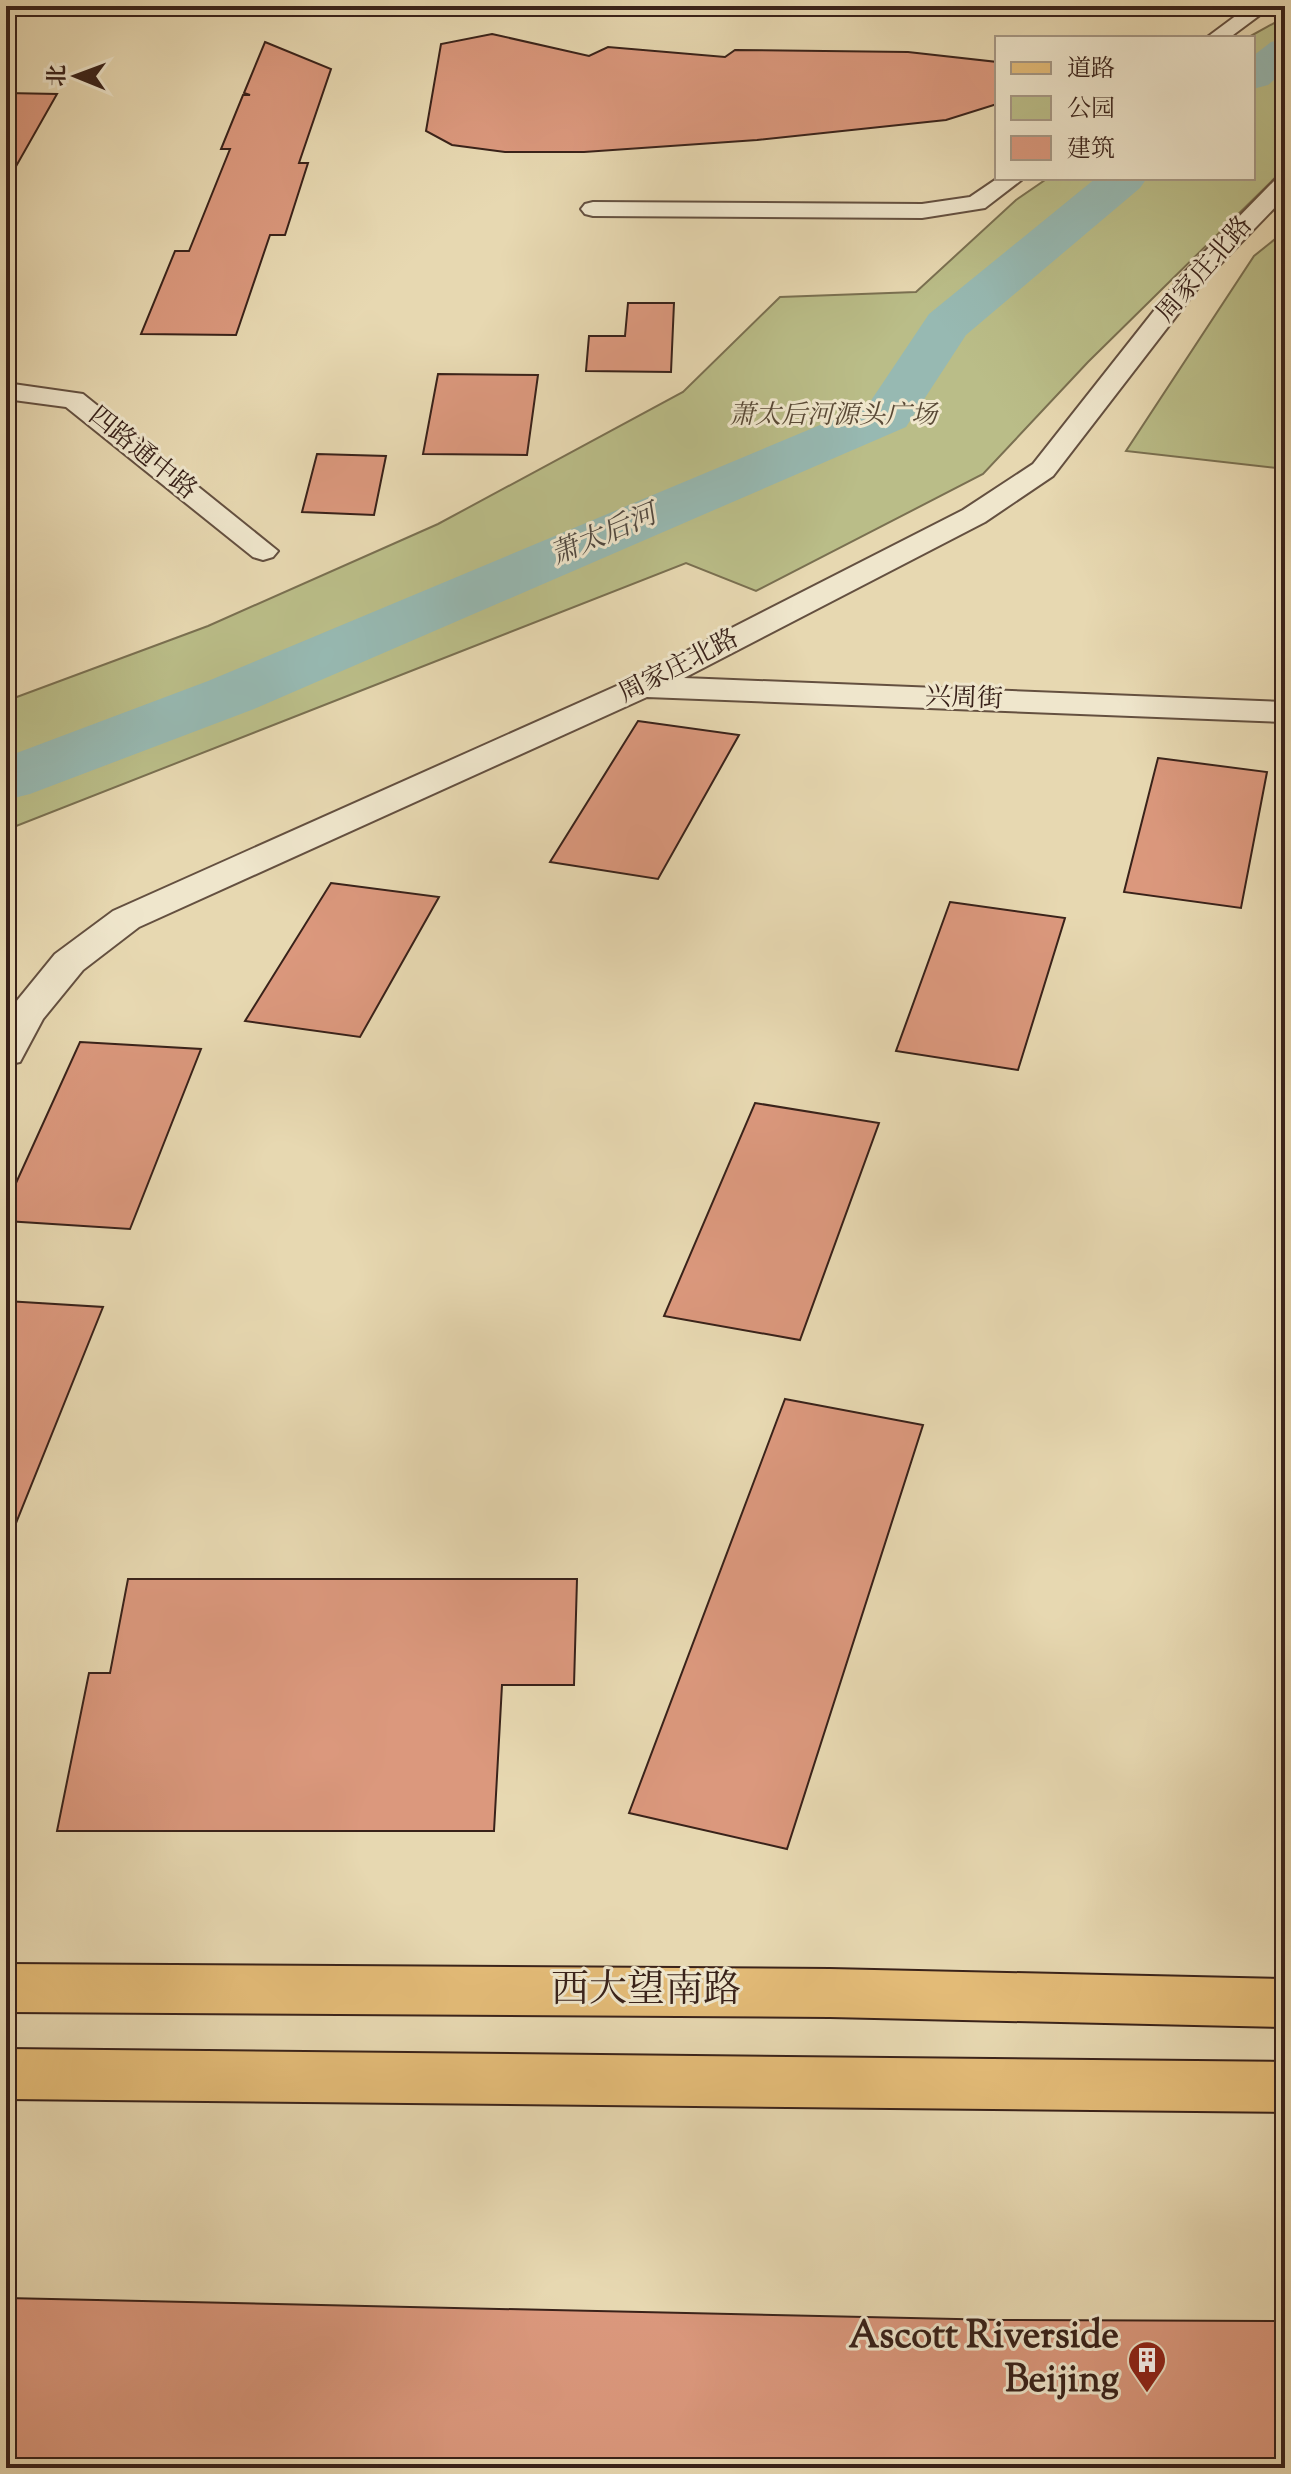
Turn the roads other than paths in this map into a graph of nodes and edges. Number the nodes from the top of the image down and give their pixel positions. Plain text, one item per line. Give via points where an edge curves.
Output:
1 (1262, 6) edge
2 (1219, 36) edge
3 (1010, 180) edge
4 (1285, 183) edge
5 (593, 209) dead end
6 (6, 391) edge
7 (263, 551) dead end
8 (642, 687) junction
9 (1285, 712) edge
10 (6, 1053) edge
11 (6, 1988) edge
12 (1285, 2003) edge
13 (6, 2074) edge
14 (1285, 2087) edge

1 - 2 street
3 - 5 street via 977,203 922,211
4 - 8 street, 周家庄北路 via 1192,279 1043,470 974,516
6 - 7 street, 四路通中路 via 74,400
8 - 9 street, 兴周街
8 - 10 street, 周家庄北路 via 126,919 69,962 25,1016
11 - 12 main road, 西大望南路 via 830,1993
13 - 14 main road

